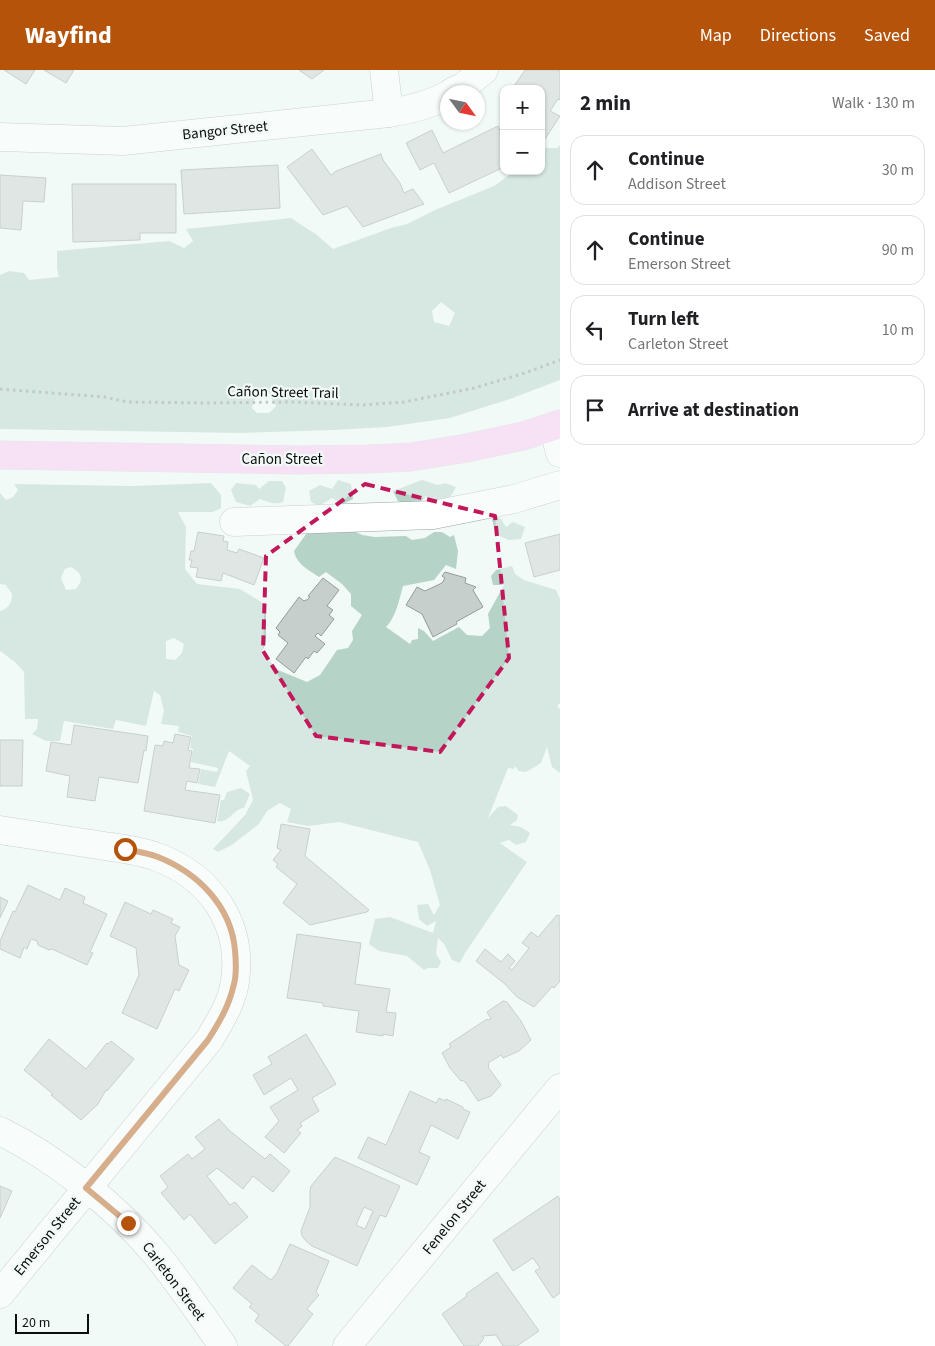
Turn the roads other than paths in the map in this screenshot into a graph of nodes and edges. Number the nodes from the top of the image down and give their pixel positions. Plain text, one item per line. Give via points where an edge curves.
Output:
1 (384, 70) edge
2 (484, 70) edge
3 (465, 85) edge
4 (440, 99) edge
5 (389, 113) junction
6 (0, 137) edge
7 (556, 425) edge
8 (560, 453) edge
9 (0, 455) edge
10 (560, 485) edge
11 (234, 522) dead end
12 (0, 830) edge
13 (560, 1088) edge
14 (0, 1131) edge
15 (86, 1188) junction
16 (0, 1294) edge
17 (223, 1346) edge
18 (347, 1346) edge

1 - 5 street
2 - 3 street
4 - 5 street, Bangor Street
5 - 6 street, Bangor Street via 123,141
7 - 8 street
7 - 9 main road, Cañon Street via 523,436 411,457 298,460
10 - 11 street via 514,499 433,515
12 - 15 street, Emerson Street via 158,857 188,874 217,900 234,939 235,983 225,1012 208,1040
13 - 18 street, Fenelon Street
14 - 15 street, Carleton Street via 50,1160
15 - 16 street, Emerson Street
15 - 17 street, Carleton Street via 128,1223 156,1254

